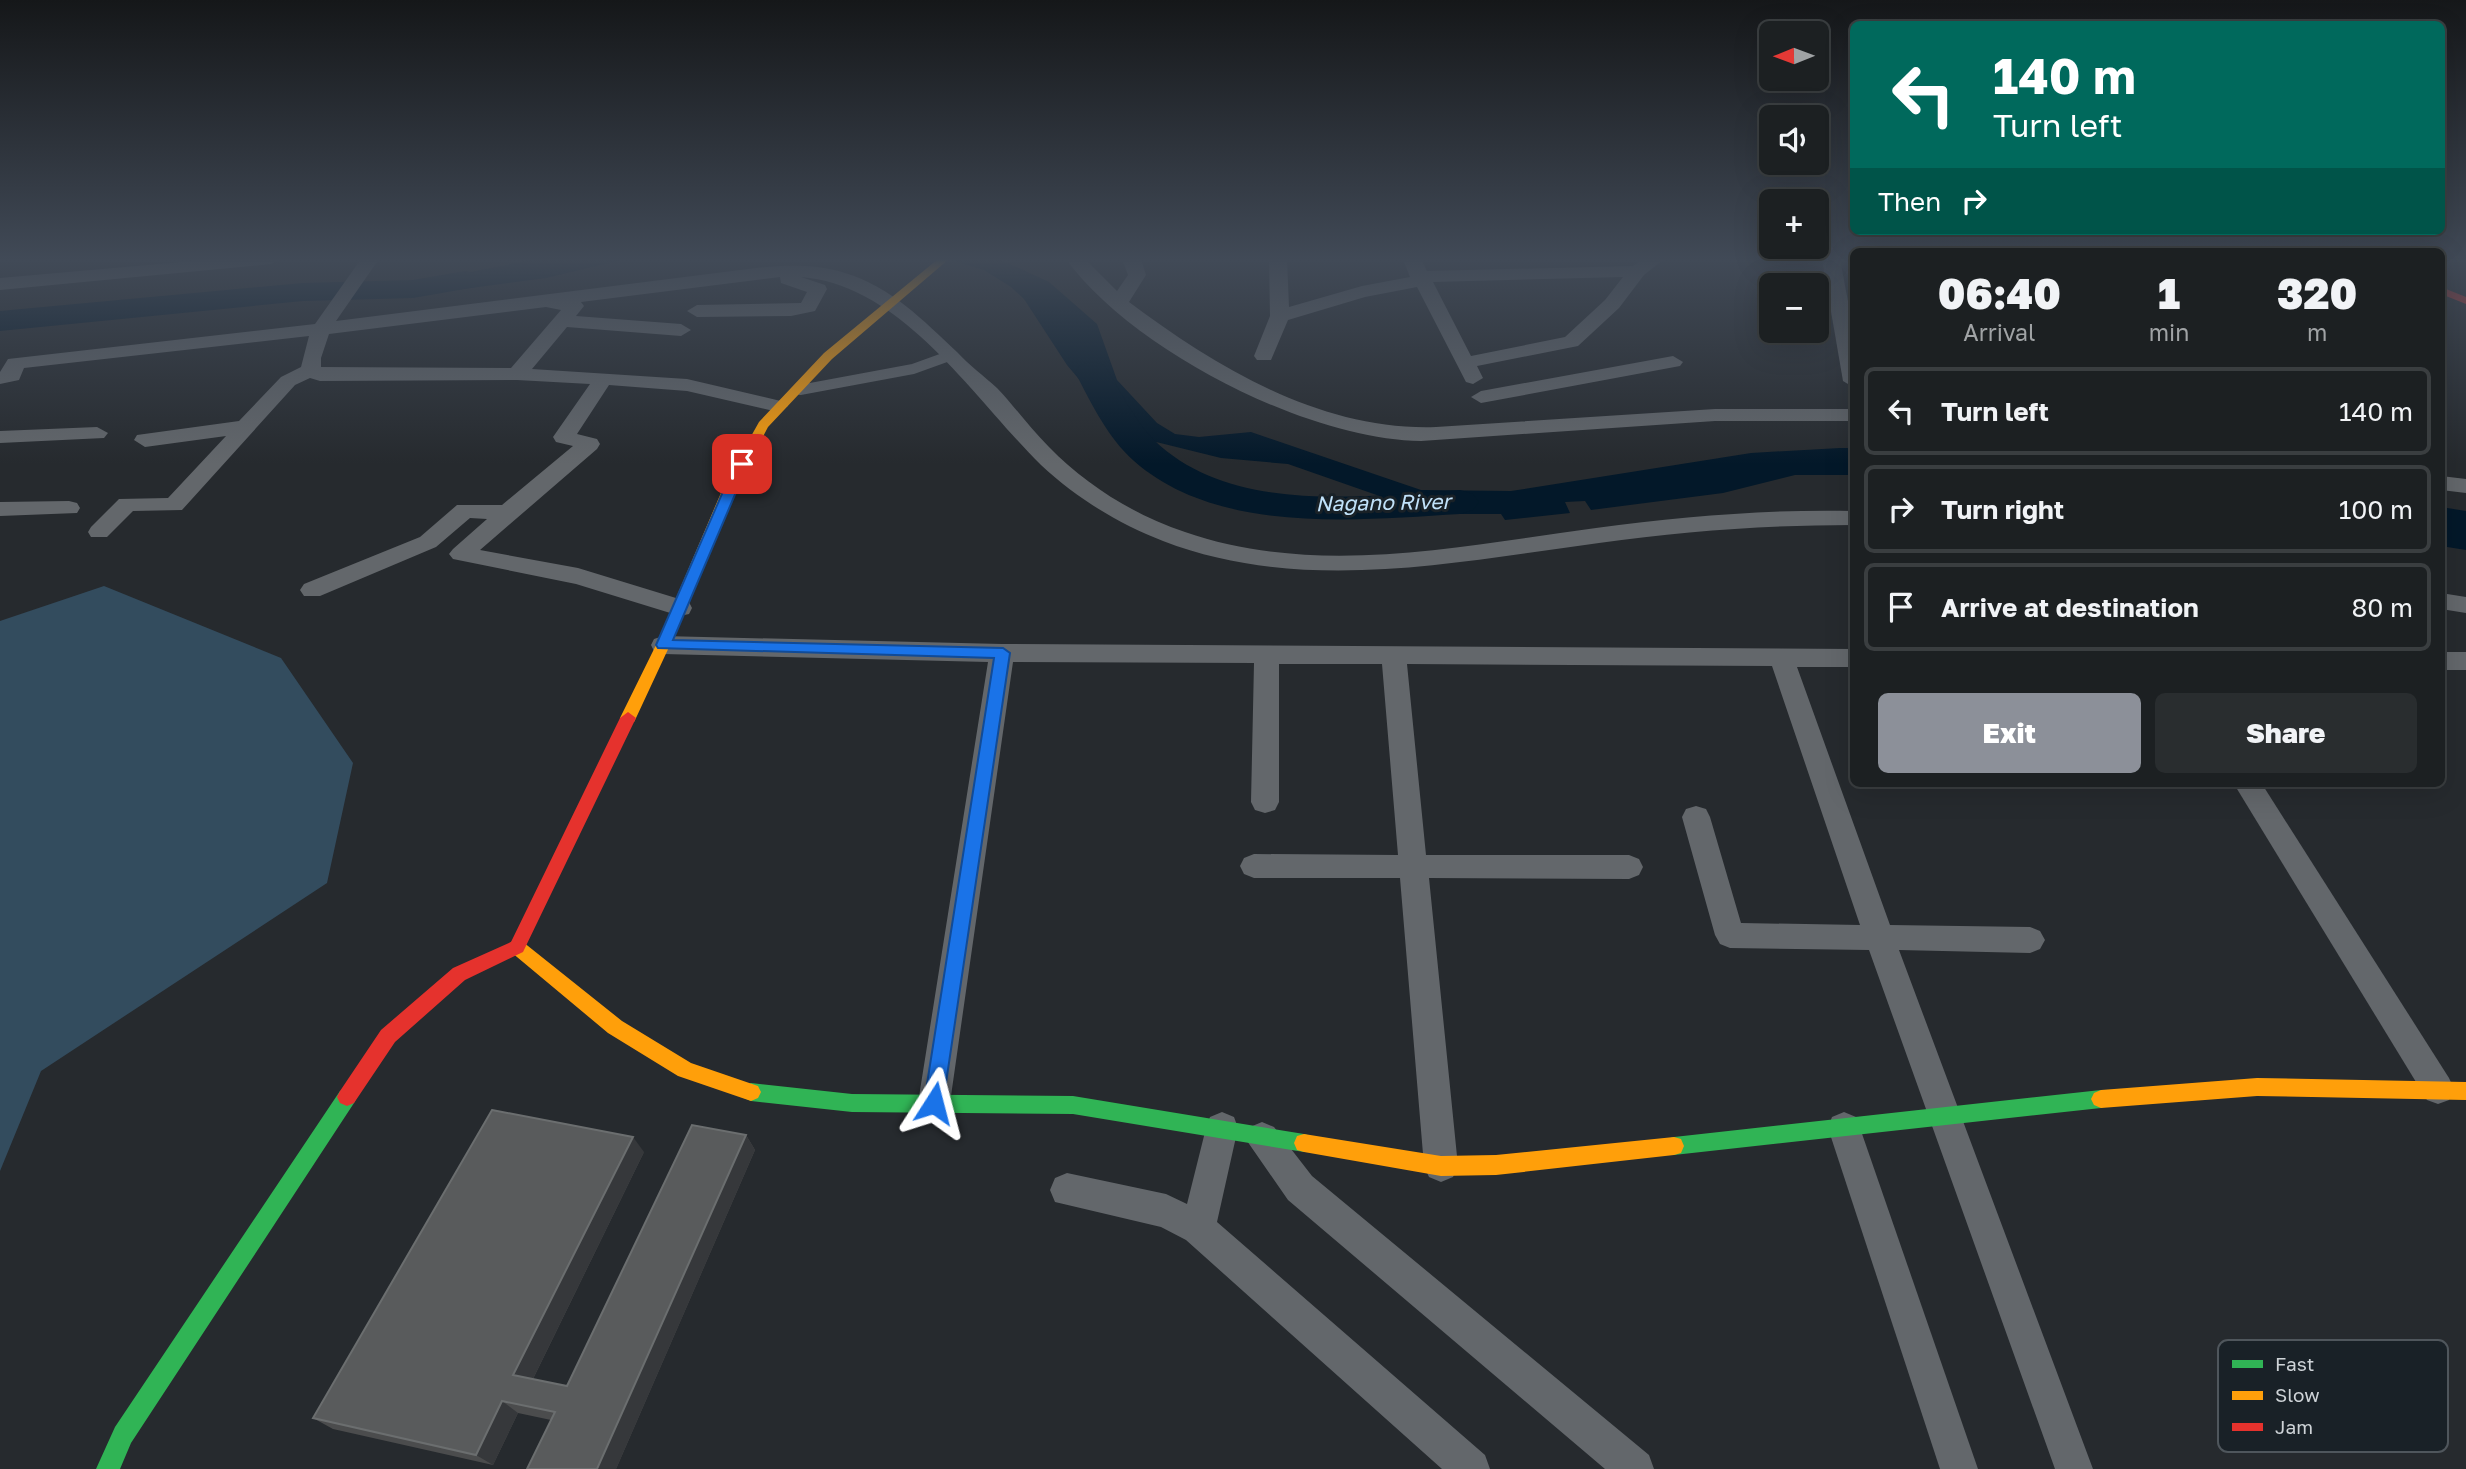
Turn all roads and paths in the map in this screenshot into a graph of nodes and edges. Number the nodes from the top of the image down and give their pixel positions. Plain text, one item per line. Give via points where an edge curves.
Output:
1 (306, 328) edge
2 (325, 328) edge
3 (558, 328) edge
4 (649, 328) edge
5 (862, 328) edge
6 (924, 328) edge
7 (1156, 328) edge
8 (1275, 328) edge
9 (1445, 328) edge
10 (1587, 328) edge
11 (1843, 328) edge
12 (681, 330) dead end
13 (949, 356) junction
14 (1264, 356) dead end
15 (1673, 362) dead end
16 (1464, 363) junction
17 (8, 364) edge
18 (1850, 364) edge
19 (311, 370) junction
20 (517, 374) junction
21 (0, 378) edge
22 (603, 379) junction
23 (1481, 397) junction
24 (785, 399) junction
25 (1850, 415) edge
26 (246, 427) junction
27 (1494, 428) junction
28 (97, 433) dead end
29 (0, 437) edge
30 (145, 440) dead end
31 (2445, 483) edge
32 (2466, 486) edge
33 (69, 508) dead end
34 (0, 509) edge
35 (507, 513) junction
36 (1850, 518) edge
37 (99, 532) dead end
38 (312, 590) dead end
39 (2445, 602) edge
40 (2466, 605) edge
41 (680, 608) junction
42 (663, 645) junction
43 (1003, 653) junction
44 (1267, 655) junction
45 (1394, 656) junction
46 (1781, 657) junction
47 (1850, 658) edge
48 (2445, 661) edge
49 (2466, 661) edge
50 (2250, 787) edge
51 (1265, 802) dead end
52 (1696, 817) dead end
53 (1254, 866) dead end
54 (1413, 866) junction
55 (1629, 867) dead end
56 (1880, 938) junction
57 (2030, 940) dead end
58 (517, 947) junction
59 (2452, 1090) edge
60 (934, 1103) junction
61 (1943, 1118) junction
62 (1222, 1128) junction
63 (1844, 1128) junction
64 (1262, 1138) junction
65 (1441, 1166) junction
66 (1067, 1190) dead end
67 (1198, 1228) junction
68 (108, 1469) edge
69 (1471, 1469) edge
70 (1635, 1469) edge
71 (1959, 1469) edge
72 (2074, 1469) edge

1 - 17 street
2 - 19 street via 311,355
3 - 20 street
4 - 12 street
5 - 24 street
6 - 13 street
7 - 27 street via 1220,370 1319,416 1399,433
8 - 14 street
9 - 16 street
10 - 16 street via 1571,342
11 - 18 street
13 - 24 lane
13 - 36 street via 1083,489 1144,526 1252,557 1352,563 1742,518
15 - 23 street
16 - 23 street
17 - 21 street via 12,376
19 - 20 street via 333,376
19 - 26 street via 288,381
20 - 22 street
22 - 24 street
22 - 35 street via 564,437 589,444
23 - 27 street
24 - 41 street via 763,425 733,481
25 - 27 street via 1791,412
26 - 30 street
26 - 37 street via 174,505 127,504
28 - 29 street
31 - 32 street
33 - 34 street
35 - 38 street via 466,510 428,542
35 - 41 street via 461,554 578,576
39 - 40 street
41 - 42 street
42 - 43 street
42 - 58 street
43 - 44 street
43 - 60 street
44 - 45 street
44 - 51 street
45 - 46 street
45 - 54 street
46 - 47 street
46 - 56 street
48 - 49 street
50 - 59 street
52 - 56 street via 1730,935
53 - 54 street
54 - 55 street
54 - 65 street
56 - 57 street
56 - 61 street
58 - 60 street via 615,1027 685,1070 751,1092 791,1098 852,1104
58 - 68 street via 459,974 388,1036 122,1435
59 - 61 street via 2257,1087
60 - 62 street via 1073,1105
61 - 63 street
61 - 72 street
62 - 64 street
62 - 67 street
63 - 65 street via 1496,1165
63 - 71 street
64 - 65 street
64 - 70 street via 1300,1188
66 - 67 street via 1166,1211
67 - 69 street

